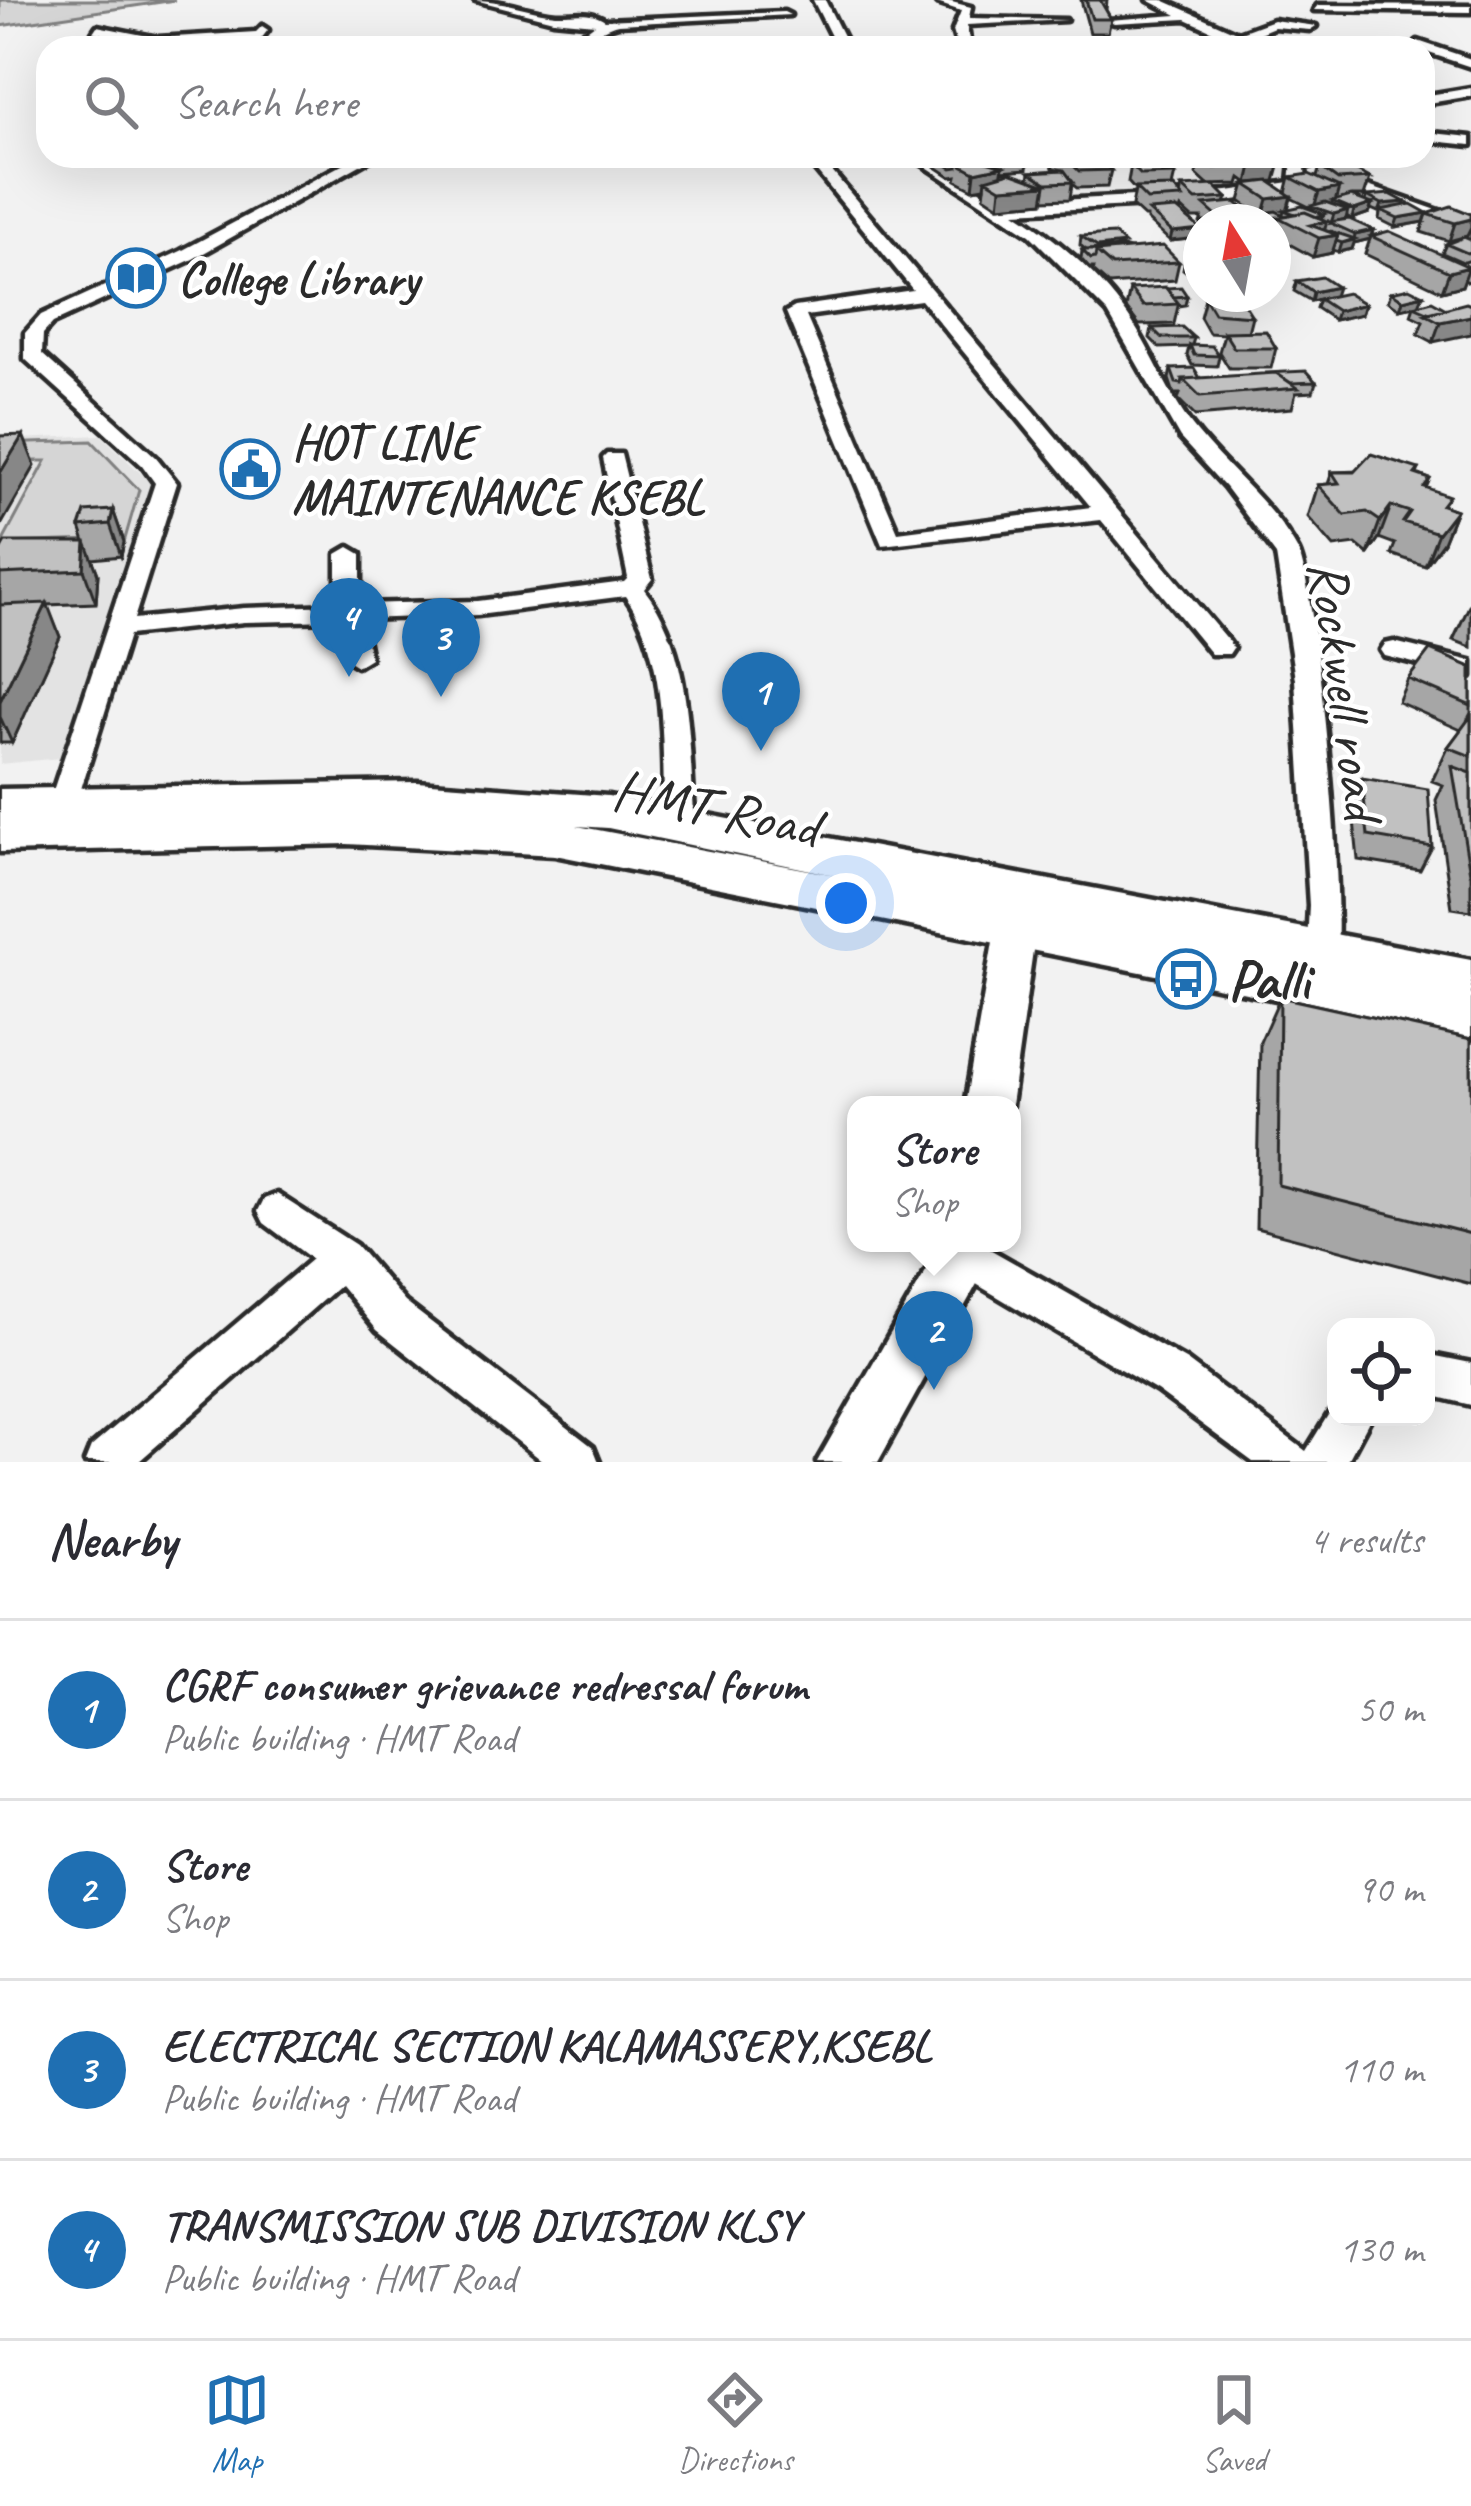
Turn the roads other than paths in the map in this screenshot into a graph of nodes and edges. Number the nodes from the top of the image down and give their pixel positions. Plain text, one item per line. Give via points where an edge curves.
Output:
1 (481, 0) edge
2 (592, 0) edge
3 (818, 0) edge
4 (1154, 0) edge
5 (944, 3) edge
6 (1326, 4) edge
7 (1471, 7) edge
8 (784, 15) dead end
9 (1185, 18) junction
10 (1060, 20) dead end
11 (1114, 20) edge
12 (599, 21) junction
13 (1281, 21) junction
14 (964, 22) junction
15 (1310, 26) dead end
16 (262, 30) dead end
17 (97, 31) dead end
18 (117, 36) edge
19 (256, 36) edge
20 (582, 36) edge
21 (837, 36) edge
22 (960, 36) edge
23 (1224, 36) edge
24 (1252, 36) edge
25 (1435, 51) edge
26 (1471, 63) edge
27 (1471, 92) edge
28 (1435, 98) edge
29 (1435, 137) edge
30 (1471, 141) edge
31 (347, 168) edge
32 (821, 168) edge
33 (935, 168) edge
34 (1295, 168) edge
35 (1304, 168) edge
36 (995, 208) junction
37 (1471, 227) edge
38 (925, 294) junction
39 (614, 458) dead end
40 (1108, 512) junction
41 (349, 554) dead end
42 (631, 588) junction
43 (349, 612) junction
44 (116, 629) junction
45 (1220, 648) dead end
46 (1394, 650) dead end
47 (357, 658) dead end
48 (1471, 669) edge
49 (0, 805) edge
50 (58, 819) junction
51 (680, 825) junction
52 (0, 835) edge
53 (1018, 910) junction
54 (1322, 971) junction
55 (1471, 980) edge
56 (1471, 1017) edge
57 (989, 1096) edge
58 (277, 1211) dead end
59 (965, 1252) edge
60 (969, 1252) edge
61 (342, 1258) junction
62 (1435, 1376) edge
63 (1471, 1384) edge
64 (1344, 1426) edge
65 (106, 1462) edge
66 (578, 1462) edge
67 (846, 1462) edge
68 (1289, 1462) edge
69 (1323, 1462) edge

1 - 12 street
2 - 12 street
3 - 21 street
4 - 9 street
5 - 14 street via 967,9
6 - 7 street
6 - 13 street
8 - 12 street
9 - 11 street
9 - 23 street
10 - 14 street
12 - 20 street
13 - 15 street
13 - 24 street
14 - 22 street
16 - 19 street
17 - 18 street
25 - 26 street
27 - 28 street
29 - 30 street
31 - 44 street via 187,255 46,319 34,333 32,355 166,483
32 - 38 street
33 - 36 street, Rockwell road
34 - 36 street via 1298,185 1228,196
35 - 37 street
36 - 54 street, Rockwell road via 1036,232 1115,310 1187,434 1288,554 1308,679
38 - 40 street
38 - 40 street via 795,312 890,540
39 - 42 street via 640,579
40 - 45 street
41 - 43 street
42 - 43 street via 478,608
42 - 51 street via 652,613 662,646
43 - 44 street
43 - 47 street
44 - 50 street
46 - 48 street
49 - 50 main road, HMT Road
50 - 51 main road, HMT Road via 417,798 528,803
50 - 52 main road, HMT Road
50 - 53 main road, HMT Road via 487,831
51 - 53 main road, HMT Road
53 - 54 main road, HMT Road
53 - 57 street
54 - 55 main road, HMT Road
54 - 56 main road, HMT Road
58 - 61 street
59 - 67 street
60 - 68 street via 1172,1376
61 - 65 street
61 - 66 street via 391,1316
62 - 63 street
64 - 69 street

